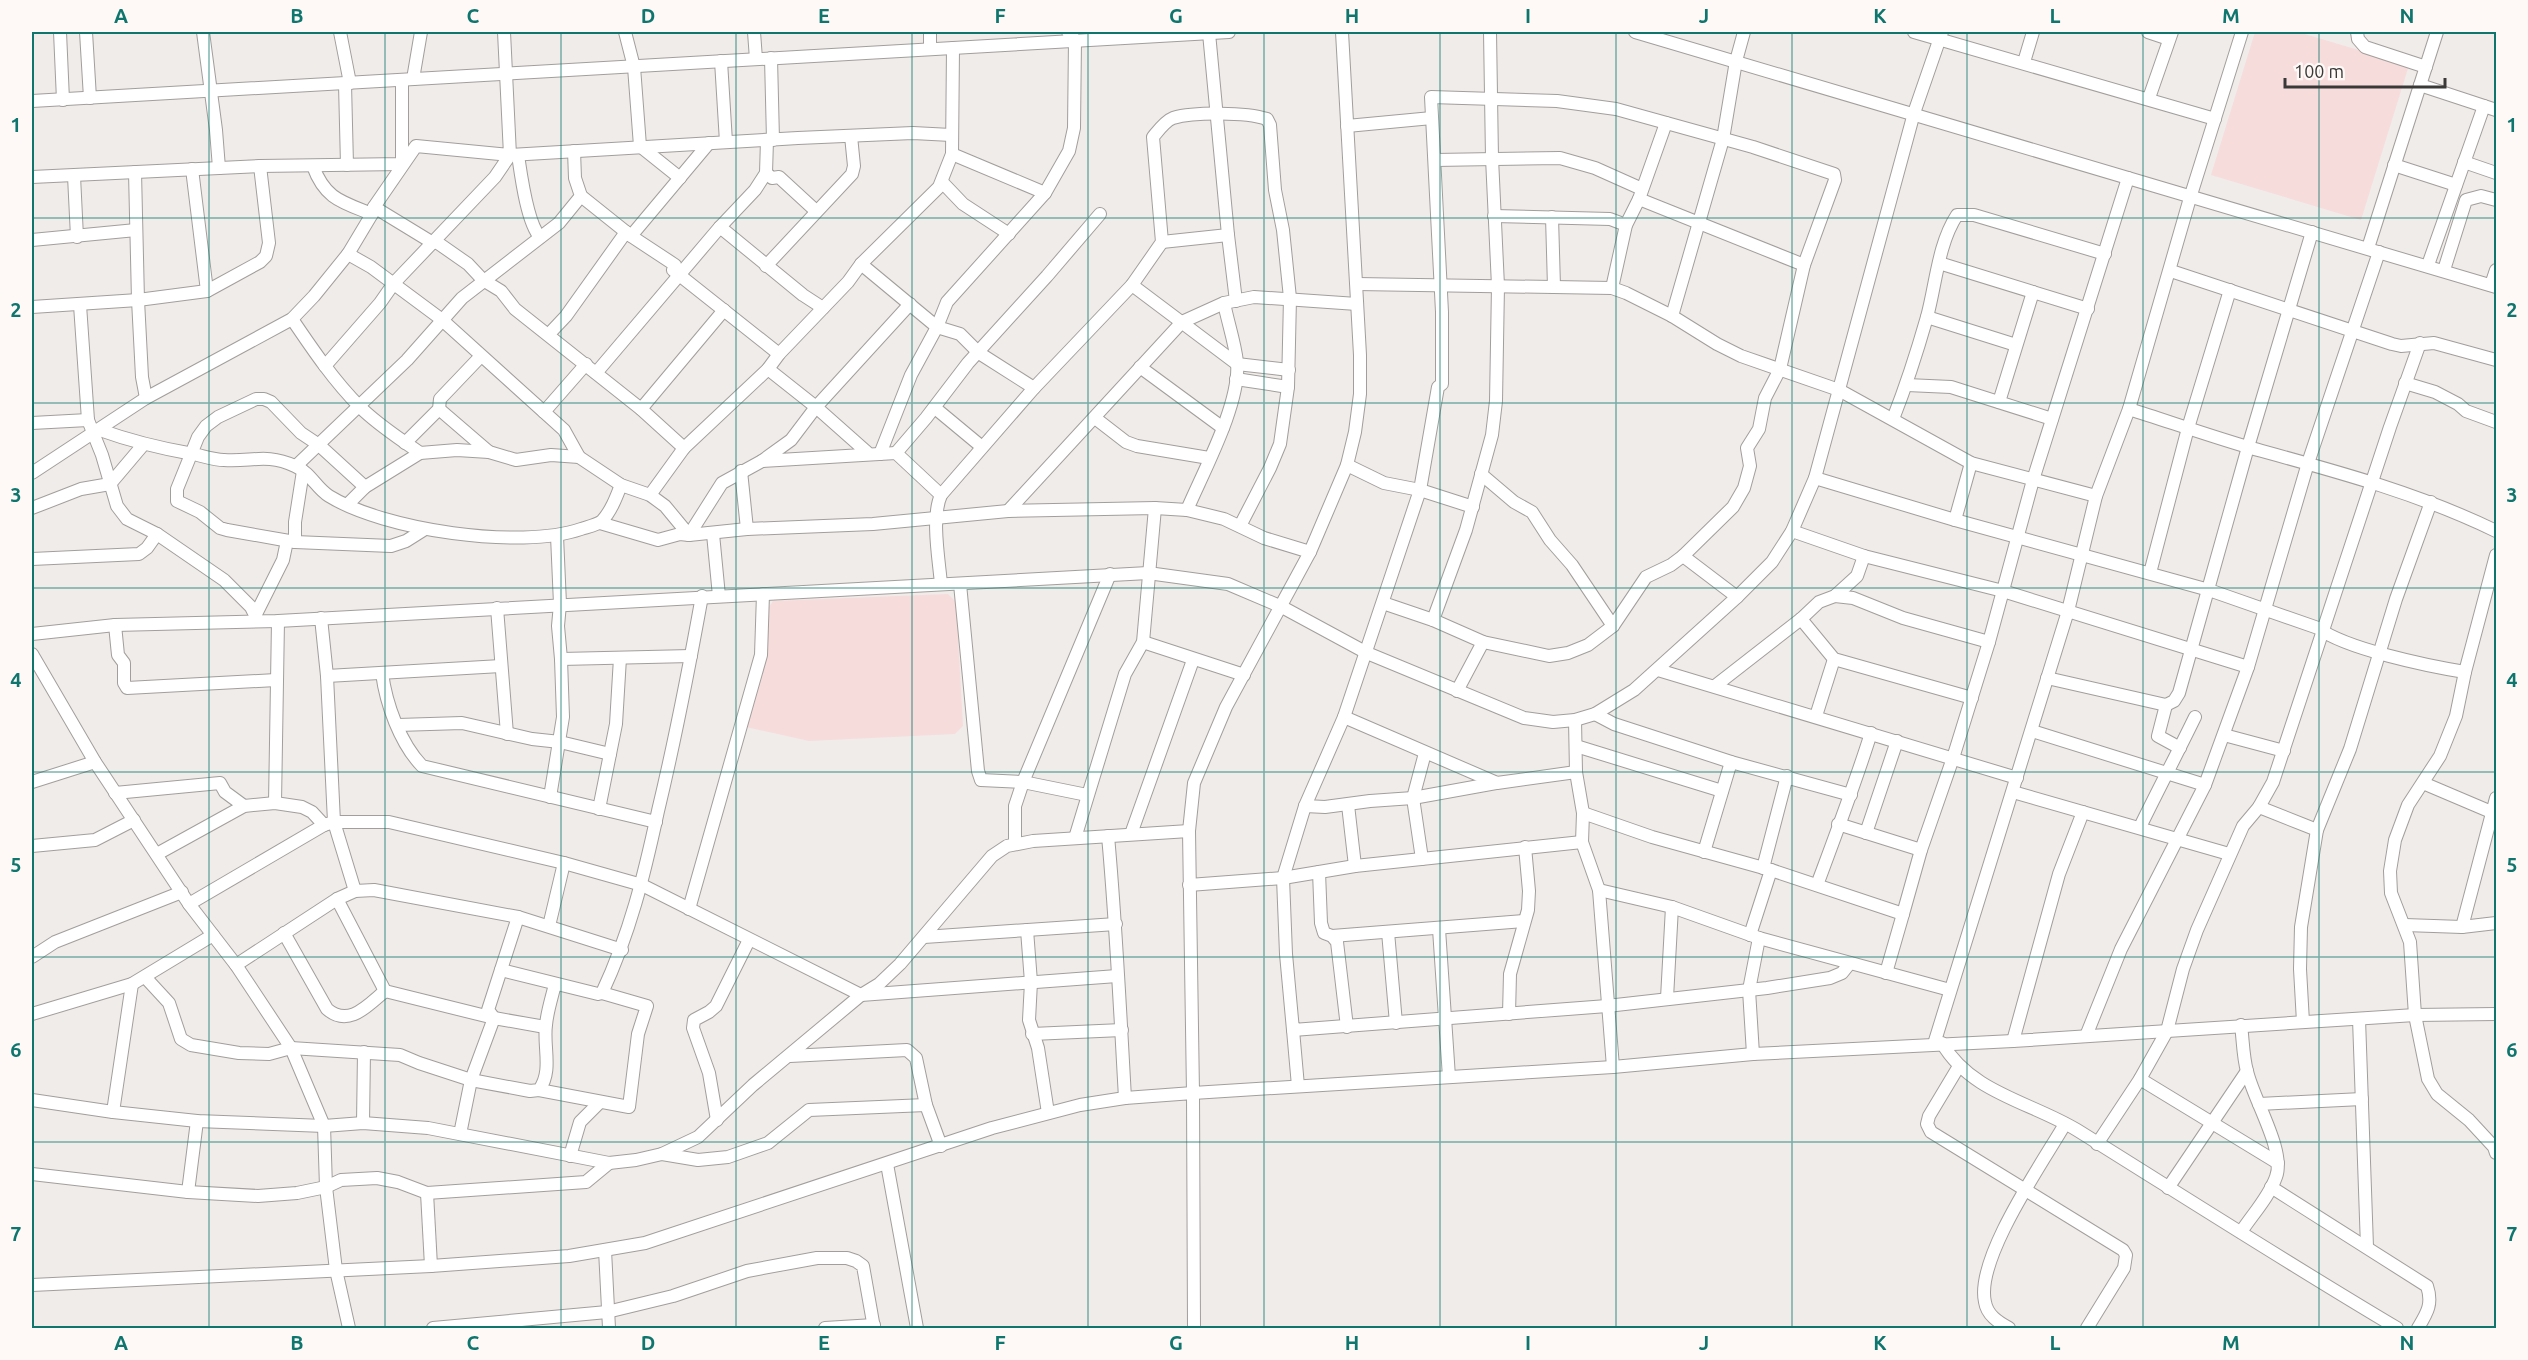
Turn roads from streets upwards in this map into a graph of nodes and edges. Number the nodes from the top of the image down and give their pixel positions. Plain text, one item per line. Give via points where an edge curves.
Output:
1 (60, 32) edge
2 (86, 32) edge
3 (203, 32) edge
4 (340, 32) edge
5 (421, 32) edge
6 (504, 32) edge
7 (625, 32) edge
8 (754, 32) edge
9 (930, 32) edge
10 (1228, 32) edge
11 (1342, 32) edge
12 (1490, 32) edge
13 (1635, 32) edge
14 (1744, 32) edge
15 (1914, 32) edge
16 (2033, 32) edge
17 (2148, 32) edge
18 (2242, 32) edge
19 (2357, 32) edge
20 (2437, 32) edge
21 (1209, 33) edge
22 (2171, 35) edge
23 (1072, 36) edge
24 (1940, 36) edge
25 (952, 48) junction
26 (930, 49) junction
27 (771, 58) junction
28 (756, 59) junction
29 (720, 61) junction
30 (1736, 61) junction
31 (2024, 62) junction
32 (634, 67) junction
33 (2426, 67) junction
34 (505, 74) junction
35 (407, 79) junction
36 (347, 84) junction
37 (2420, 85) junction
38 (211, 93) junction
39 (90, 98) junction
40 (1491, 98) junction
41 (2149, 98) junction
42 (63, 100) junction
43 (32, 101) edge
44 (2490, 108) edge
45 (1914, 113) junction
46 (1217, 114) junction
47 (1432, 118) junction
48 (2215, 119) junction
49 (1666, 123) junction
50 (1347, 126) junction
51 (951, 135) junction
52 (851, 136) junction
53 (1723, 139) junction
54 (770, 140) junction
55 (726, 142) junction
56 (709, 143) junction
57 (640, 146) junction
58 (574, 151) junction
59 (952, 154) junction
60 (514, 155) junction
61 (1492, 158) junction
62 (1435, 160) junction
63 (2464, 162) junction
64 (402, 164) junction
65 (347, 165) junction
66 (2394, 165) junction
67 (260, 166) junction
68 (313, 166) junction
69 (219, 168) junction
70 (192, 169) junction
71 (135, 172) junction
72 (766, 173) junction
73 (2496, 173) edge
74 (74, 176) junction
75 (32, 177) edge
76 (680, 178) junction
77 (2128, 178) junction
78 (942, 182) junction
79 (2456, 185) junction
80 (1045, 194) junction
81 (1641, 194) junction
82 (581, 196) junction
83 (2190, 198) junction
84 (2496, 200) edge
85 (373, 211) junction
86 (816, 212) junction
87 (1100, 214) dead end
88 (1494, 216) junction
89 (1552, 217) junction
90 (1700, 223) junction
91 (1626, 225) junction
92 (720, 227) junction
93 (136, 230) junction
94 (2312, 232) junction
95 (628, 234) junction
96 (1008, 234) junction
97 (1228, 235) junction
98 (77, 237) junction
99 (540, 237) junction
100 (32, 240) edge
101 (434, 242) junction
102 (1162, 242) junction
103 (2373, 250) junction
104 (348, 254) junction
105 (2105, 254) junction
106 (1939, 263) junction
107 (861, 264) junction
108 (1804, 265) junction
109 (766, 266) junction
110 (2428, 266) junction
111 (2444, 270) junction
112 (2496, 270) edge
113 (2171, 271) junction
114 (680, 274) junction
115 (483, 280) junction
116 (394, 283) junction
117 (1356, 284) junction
118 (1440, 284) junction
119 (1132, 285) junction
120 (1498, 286) junction
121 (2494, 286) edge
122 (1554, 287) junction
123 (1611, 288) junction
124 (2230, 290) junction
125 (207, 291) junction
126 (2033, 292) junction
127 (1290, 298) junction
128 (138, 300) junction
129 (1230, 302) junction
130 (910, 304) junction
131 (1357, 304) junction
132 (80, 305) junction
133 (32, 308) edge
134 (823, 308) junction
135 (2088, 309) junction
136 (724, 310) junction
137 (2289, 310) junction
138 (1672, 316) junction
139 (1927, 317) junction
140 (292, 319) junction
141 (441, 319) junction
142 (1182, 322) junction
143 (937, 327) junction
144 (2353, 330) junction
145 (549, 334) junction
146 (2420, 343) junction
147 (2016, 345) junction
148 (979, 353) junction
149 (779, 354) junction
150 (481, 356) junction
151 (2496, 360) edge
152 (586, 364) junction
153 (1237, 364) junction
154 (325, 366) junction
155 (1140, 367) junction
156 (768, 369) junction
157 (1780, 369) junction
158 (1289, 370) junction
159 (596, 373) junction
160 (1236, 379) junction
161 (2406, 383) junction
162 (1906, 385) junction
163 (1288, 387) junction
164 (1034, 388) junction
165 (1839, 390) junction
166 (146, 398) junction
167 (1999, 402) junction
168 (359, 406) junction
169 (816, 407) junction
170 (934, 408) junction
171 (439, 409) junction
172 (641, 409) junction
173 (2130, 409) junction
174 (544, 412) junction
175 (1095, 418) junction
176 (1893, 419) junction
177 (2052, 419) junction
178 (88, 420) junction
179 (2496, 422) edge
180 (32, 423) edge
181 (1223, 428) junction
182 (2188, 428) junction
183 (96, 433) junction
184 (405, 442) junction
185 (143, 445) junction
186 (319, 446) junction
187 (982, 447) junction
188 (2248, 447) junction
189 (684, 448) junction
190 (489, 452) junction
191 (420, 453) junction
192 (896, 453) junction
193 (193, 454) junction
194 (874, 454) junction
195 (579, 457) junction
196 (1209, 458) junction
197 (762, 461) junction
198 (1971, 463) junction
199 (2308, 464) junction
200 (1347, 465) junction
201 (300, 468) junction
202 (741, 471) junction
203 (32, 473) edge
204 (1481, 474) junction
205 (1815, 478) junction
206 (2034, 480) junction
207 (2372, 482) junction
208 (111, 484) junction
209 (621, 485) junction
210 (365, 488) junction
211 (1420, 490) junction
212 (650, 495) junction
213 (940, 495) junction
214 (2096, 495) junction
215 (2431, 502) junction
216 (348, 504) junction
217 (1473, 507) junction
218 (32, 508) edge
219 (1155, 508) junction
220 (1187, 510) junction
221 (1008, 512) junction
222 (938, 517) junction
223 (1955, 520) junction
224 (600, 523) junction
225 (1240, 526) junction
226 (425, 529) junction
227 (747, 529) junction
228 (1792, 531) junction
229 (2496, 531) edge
230 (157, 534) junction
231 (713, 534) junction
232 (689, 535) junction
233 (557, 536) junction
234 (2019, 536) junction
235 (291, 541) junction
236 (1310, 552) junction
237 (2082, 554) junction
238 (2496, 555) edge
239 (1683, 556) junction
240 (1864, 556) junction
241 (32, 560) edge
242 (1148, 573) junction
243 (2150, 573) junction
244 (2495, 573) edge
245 (1110, 574) junction
246 (960, 584) junction
247 (941, 585) junction
248 (2209, 590) junction
249 (2003, 591) junction
250 (764, 594) junction
251 (702, 596) junction
252 (719, 596) junction
253 (1835, 596) junction
254 (1737, 597) junction
255 (1383, 603) junction
256 (560, 604) junction
257 (1282, 607) junction
258 (497, 608) junction
259 (2266, 609) junction
260 (2068, 611) junction
261 (321, 618) junction
262 (256, 619) junction
263 (1801, 619) junction
264 (1433, 620) junction
265 (278, 621) junction
266 (115, 626) junction
267 (1613, 626) junction
268 (2323, 631) junction
269 (32, 634) edge
270 (1143, 642) junction
271 (1482, 642) junction
272 (1989, 642) junction
273 (2190, 649) junction
274 (2381, 652) junction
275 (1366, 653) junction
276 (32, 654) edge
277 (691, 656) junction
278 (620, 658) junction
279 (561, 659) junction
280 (1834, 659) junction
281 (1193, 660) junction
282 (501, 666) junction
283 (2248, 667) junction
284 (1658, 670) junction
285 (2465, 672) junction
286 (382, 673) junction
287 (1244, 675) junction
288 (327, 676) junction
289 (2047, 678) junction
290 (276, 680) junction
291 (1715, 686) junction
292 (1457, 691) junction
293 (1972, 698) junction
294 (2166, 705) junction
295 (1595, 714) junction
296 (1816, 716) junction
297 (1344, 717) junction
298 (2195, 717) dead end
299 (1575, 720) junction
300 (398, 725) junction
301 (2032, 731) junction
302 (1871, 733) junction
303 (507, 734) junction
304 (2224, 735) junction
305 (1897, 741) junction
306 (560, 742) junction
307 (1576, 746) junction
308 (2180, 748) junction
309 (2284, 751) junction
310 (1425, 753) junction
311 (610, 754) junction
312 (1953, 758) junction
313 (95, 762) junction
314 (1731, 762) junction
315 (1576, 772) junction
316 (2165, 773) junction
317 (1787, 776) junction
318 (2017, 778) junction
319 (32, 782) edge
320 (1023, 782) junction
321 (1497, 783) junction
322 (2423, 783) junction
323 (2205, 785) junction
324 (1722, 791) junction
325 (115, 792) junction
326 (2013, 792) junction
327 (1087, 795) junction
328 (1851, 795) junction
329 (550, 797) junction
330 (1413, 798) junction
331 (2496, 798) edge
332 (274, 803) junction
333 (1348, 805) junction
334 (244, 806) junction
335 (1305, 806) junction
336 (2259, 807) junction
337 (598, 809) junction
338 (2083, 812) junction
339 (1583, 813) junction
340 (2494, 813) edge
341 (134, 820) junction
342 (656, 822) junction
343 (329, 823) junction
344 (1838, 824) junction
345 (2140, 827) junction
346 (2317, 830) junction
347 (1189, 831) junction
348 (1866, 833) junction
349 (1131, 834) junction
350 (1108, 836) junction
351 (1074, 838) junction
352 (2178, 838) junction
353 (1582, 842) junction
354 (1015, 844) junction
355 (32, 846) edge
356 (1525, 847) junction
357 (1921, 850) junction
358 (1704, 852) junction
359 (2229, 854) junction
360 (157, 855) junction
361 (1422, 859) junction
362 (564, 863) junction
363 (1355, 866) junction
364 (1767, 869) junction
365 (1319, 872) junction
366 (1283, 878) junction
367 (642, 885) junction
368 (1189, 885) junction
369 (1817, 885) junction
370 (1599, 890) junction
371 (355, 891) junction
372 (182, 892) junction
373 (337, 899) junction
374 (189, 904) junction
375 (1672, 907) junction
376 (689, 909) junction
377 (1903, 914) junction
378 (518, 917) junction
379 (1524, 921) junction
380 (2496, 923) edge
381 (1116, 924) junction
382 (2405, 925) junction
383 (549, 926) junction
384 (2462, 927) junction
385 (1439, 929) junction
386 (1027, 930) junction
387 (1388, 932) junction
388 (284, 933) junction
389 (213, 935) junction
390 (1332, 936) junction
391 (1754, 936) junction
392 (924, 937) junction
393 (748, 940) junction
394 (622, 950) junction
395 (32, 957) edge
396 (1850, 963) junction
397 (236, 965) junction
398 (501, 970) junction
399 (1886, 973) junction
400 (1117, 976) junction
401 (145, 977) junction
402 (1031, 982) junction
403 (132, 984) junction
404 (555, 984) junction
405 (386, 990) junction
406 (1749, 990) junction
407 (1950, 990) junction
408 (602, 993) junction
409 (861, 995) junction
410 (1667, 999) junction
411 (1607, 1006) junction
412 (32, 1014) edge
413 (1509, 1014) junction
414 (2496, 1014) edge
415 (2415, 1015) junction
416 (494, 1018) junction
417 (1446, 1019) junction
418 (2359, 1019) junction
419 (2303, 1022) junction
420 (1396, 1023) junction
421 (2241, 1025) junction
422 (545, 1027) junction
423 (1347, 1027) junction
424 (1122, 1030) junction
425 (1293, 1030) junction
426 (2168, 1030) junction
427 (1032, 1034) junction
428 (2086, 1036) junction
429 (2013, 1041) junction
430 (1938, 1043) junction
431 (291, 1048) junction
432 (364, 1052) junction
433 (1753, 1054) junction
434 (790, 1056) junction
435 (1959, 1066) junction
436 (1613, 1067) junction
437 (2247, 1071) junction
438 (1449, 1077) junction
439 (2140, 1079) junction
440 (471, 1080) junction
441 (1298, 1086) junction
442 (540, 1090) junction
443 (1193, 1093) junction
444 (1125, 1098) junction
445 (2362, 1099) junction
446 (32, 1100) edge
447 (600, 1102) junction
448 (2259, 1104) junction
449 (926, 1105) junction
450 (113, 1113) junction
451 (1048, 1113) junction
452 (717, 1120) junction
453 (197, 1121) junction
454 (2213, 1122) junction
455 (363, 1123) junction
456 (2066, 1124) junction
457 (324, 1126) junction
458 (460, 1134) junction
459 (2097, 1144) junction
460 (941, 1146) junction
461 (2495, 1147) edge
462 (662, 1154) junction
463 (570, 1156) junction
464 (609, 1163) junction
465 (2278, 1163) junction
466 (887, 1164) junction
467 (32, 1174) edge
468 (326, 1187) junction
469 (2271, 1187) junction
470 (2168, 1188) junction
471 (2026, 1190) junction
472 (188, 1192) junction
473 (427, 1192) junction
474 (2241, 1232) junction
475 (2367, 1247) junction
476 (605, 1250) junction
477 (431, 1266) junction
478 (336, 1270) junction
479 (32, 1286) edge
480 (607, 1312) junction
481 (874, 1327) edge
482 (349, 1329) edge
483 (433, 1329) edge
484 (609, 1329) edge
485 (825, 1329) edge
486 (917, 1329) edge
487 (1194, 1329) edge
488 (2008, 1329) edge
489 (2087, 1329) edge
490 (2397, 1329) edge
491 (2418, 1329) edge

1 - 42 street
2 - 39 street
3 - 38 street
4 - 36 street
5 - 35 street
6 - 34 street
7 - 32 street
8 - 28 street
9 - 26 street
10 - 21 street
11 - 50 street
12 - 40 street
13 - 30 street
14 - 30 street
15 - 24 street
16 - 31 street
17 - 22 street
18 - 48 street
19 - 33 street via 2366,47
20 - 33 street
21 - 23 street
21 - 46 street
22 - 41 street
23 - 25 street
23 - 80 street via 1074,129 1069,151
24 - 31 street
24 - 45 street
25 - 26 street
25 - 51 street
26 - 27 street
27 - 28 street
27 - 54 street
28 - 29 street
29 - 32 street
29 - 55 street
30 - 45 street
30 - 53 street
31 - 41 street
32 - 34 street
32 - 57 street
33 - 37 street
34 - 35 street
34 - 60 street
35 - 36 street
35 - 64 street
36 - 38 street
36 - 65 street
37 - 44 street
37 - 66 street
38 - 39 street
38 - 69 street
39 - 42 street
40 - 47 street via 1431,97
40 - 49 street via 1596,105
40 - 61 street
41 - 48 street
42 - 43 street
44 - 63 street
45 - 77 street
45 - 165 street
46 - 97 street
46 - 102 street via 1173,118 1153,137
46 - 127 street via 1260,116 1267,118 1270,125
47 - 50 street
47 - 62 street
48 - 83 street
49 - 53 street
49 - 81 street
50 - 117 street
51 - 52 street
51 - 59 street
52 - 54 street
52 - 86 street via 854,170
53 - 90 street
53 - 108 street via 1834,174
54 - 55 street
54 - 72 street
55 - 56 street
56 - 57 street
56 - 76 street
57 - 58 street
57 - 76 street
58 - 60 street
58 - 82 street via 575,178
59 - 78 street
59 - 80 street
60 - 64 street via 416,146
60 - 99 street via 525,200
60 - 101 street
61 - 62 street
61 - 81 street via 1577,161
61 - 88 street
62 - 118 street
63 - 73 street
63 - 79 street
64 - 65 street
64 - 85 street
65 - 68 street
66 - 79 street
66 - 103 street
67 - 68 street
67 - 69 street
67 - 125 street via 269,250 260,262
68 - 85 street via 320,183 336,200
69 - 70 street
70 - 71 street
70 - 125 street
71 - 74 street
71 - 93 street
72 - 86 street via 772,178 779,177
72 - 92 street
74 - 75 street
74 - 98 street
76 - 95 street
77 - 83 street
77 - 105 street
78 - 96 street via 963,204
78 - 107 street via 931,198
79 - 110 street
80 - 96 street
81 - 90 street
81 - 91 street
82 - 95 street
82 - 99 street via 559,223
83 - 94 street
83 - 113 street
84 - 111 street via 2481,196 2466,200
85 - 101 street
85 - 104 street
86 - 109 street
87 - 148 street
88 - 89 street
88 - 120 street
89 - 91 street via 1610,219
89 - 122 street
90 - 108 street
90 - 138 street
91 - 123 street
92 - 109 street
92 - 114 street
93 - 98 street
93 - 128 street
94 - 103 street
94 - 137 street
95 - 114 street via 675,265 673,270
95 - 145 street
96 - 143 street via 947,302
97 - 102 street
97 - 129 street
98 - 100 street
99 - 115 street
101 - 115 street via 468,264
101 - 116 street
102 - 119 street
103 - 110 street
103 - 144 street
104 - 116 street
104 - 140 street
105 - 106 street via 1964,214 1957,215 1951,224
105 - 135 street
106 - 126 street
106 - 139 street
107 - 130 street
107 - 134 street
108 - 157 street
109 - 134 street
110 - 111 street
111 - 121 street
112 - 121 street
113 - 124 street
113 - 173 street
114 - 136 street
114 - 159 street
115 - 141 street
115 - 145 street
116 - 141 street
116 - 154 street
117 - 118 street
117 - 131 street
118 - 120 street
118 - 211 street via 1442,384 1438,387
119 - 142 street
119 - 164 street
120 - 122 street
120 - 204 street via 1497,401
122 - 123 street
123 - 138 street
124 - 137 street
124 - 182 street
125 - 128 street
126 - 135 street
126 - 147 street
127 - 129 street via 1254,297
127 - 131 street
127 - 158 street
128 - 132 street
128 - 166 street
129 - 142 street
129 - 153 street
130 - 143 street
130 - 169 street
131 - 200 street via 1360,394
132 - 133 street
132 - 178 street
134 - 149 street
135 - 177 street
136 - 149 street
136 - 172 street
137 - 144 street
137 - 188 street
138 - 157 street via 1741,356
139 - 147 street
139 - 162 street
140 - 154 street
140 - 166 street
141 - 150 street
141 - 168 street via 407,360
142 - 153 street
142 - 155 street
143 - 148 street via 960,334
143 - 194 street
144 - 146 street via 2401,346
144 - 199 street
145 - 152 street
146 - 151 street via 2434,343
146 - 161 street
147 - 167 street
148 - 164 street
148 - 170 street
149 - 156 street
150 - 171 street via 441,399
150 - 174 street
152 - 159 street
152 - 174 street
153 - 158 street
153 - 160 street
154 - 168 street
155 - 175 street
155 - 181 street
156 - 169 street
156 - 189 street
157 - 165 street
157 - 239 street via 1765,398 1758,429 1748,448 1750,466 1738,499
158 - 163 street
159 - 172 street
160 - 163 street
160 - 181 street
161 - 179 street via 2435,392 2466,411
161 - 207 street
162 - 167 street via 1951,387
162 - 176 street
163 - 225 street via 1280,444
164 - 187 street
165 - 176 street
165 - 205 street
166 - 183 street
167 - 177 street
168 - 184 street
168 - 186 street
169 - 194 street
169 - 197 street via 791,440
170 - 187 street
170 - 192 street
171 - 184 street
171 - 190 street
172 - 189 street
173 - 182 street
173 - 214 street
174 - 195 street via 564,430
175 - 196 street via 1137,446
175 - 221 street
176 - 198 street
177 - 206 street
178 - 180 street
178 - 183 street
181 - 196 street
182 - 188 street
182 - 243 street
183 - 185 street
183 - 203 street
183 - 208 street
184 - 191 street
185 - 193 street
185 - 208 street
186 - 193 street via 271,402 256,399 206,426
186 - 201 street
186 - 210 street
187 - 213 street
188 - 199 street
188 - 248 street
189 - 212 street
190 - 191 street
190 - 195 street via 516,460 550,455
191 - 210 street
192 - 194 street
192 - 213 street
193 - 201 street via 224,460 262,457
193 - 235 street via 177,489 177,501 220,528
194 - 197 street
195 - 209 street
196 - 220 street
197 - 202 street
198 - 206 street
198 - 223 street
199 - 207 street
199 - 259 street
200 - 211 street via 1384,483
200 - 236 street
201 - 216 street via 327,495
201 - 235 street
202 - 227 street
202 - 232 street via 722,483
204 - 217 street
204 - 267 street via 1532,512
205 - 223 street
205 - 228 street
206 - 214 street
206 - 234 street
207 - 215 street
207 - 268 street
208 - 218 street via 81,489
208 - 230 street via 122,514
209 - 212 street
209 - 224 street
210 - 216 street
211 - 217 street
211 - 255 street
212 - 232 street via 665,506
213 - 222 street
214 - 237 street
215 - 229 street
215 - 274 street
216 - 226 street
217 - 264 street
219 - 220 street
219 - 221 street
219 - 242 street
220 - 225 street
221 - 222 street
222 - 227 street
222 - 247 street
223 - 234 street
224 - 232 street via 658,540
224 - 233 street
225 - 236 street
226 - 233 street via 510,538
226 - 235 street via 391,546
227 - 231 street
228 - 240 street
228 - 254 street via 1772,562
230 - 241 street via 139,554
230 - 262 street via 239,592
231 - 232 street
231 - 252 street
233 - 256 street
234 - 237 street
234 - 249 street
235 - 262 street
236 - 257 street
237 - 243 street
237 - 260 street
238 - 244 street
239 - 254 street
239 - 267 street via 1646,577
240 - 249 street
240 - 253 street via 1857,576
242 - 245 street
242 - 257 street via 1228,584
242 - 270 street
243 - 248 street
244 - 285 street
245 - 246 street
245 - 320 street
246 - 247 street
246 - 320 street via 978,771 981,780
247 - 250 street
248 - 259 street
248 - 273 street
249 - 260 street
249 - 272 street
250 - 252 street
250 - 376 street via 761,655
251 - 252 street
251 - 256 street
251 - 277 street
253 - 263 street via 1819,602
253 - 272 street via 1853,598 1903,618
254 - 284 street
255 - 264 street
255 - 275 street
256 - 258 street
256 - 279 street
257 - 275 street
257 - 287 street
258 - 261 street
258 - 282 street
259 - 268 street
259 - 283 street
260 - 273 street
260 - 289 street
261 - 265 street
261 - 288 street
262 - 265 street
262 - 266 street
263 - 280 street
263 - 291 street
264 - 271 street
265 - 290 street
266 - 269 street
266 - 290 street via 118,655 124,663 124,683 128,688
267 - 271 street via 1588,645 1550,656
268 - 274 street
268 - 309 street
270 - 281 street
270 - 327 street via 1125,674
271 - 292 street
272 - 293 street
273 - 283 street
273 - 294 street via 2179,693 2174,702
274 - 285 street
274 - 346 street via 2350,749
275 - 292 street
275 - 297 street
276 - 313 street
277 - 278 street
277 - 342 street
278 - 279 street
278 - 311 street
279 - 306 street
280 - 293 street
280 - 296 street
281 - 287 street
281 - 349 street
282 - 286 street
282 - 303 street
283 - 304 street
284 - 291 street
284 - 295 street
285 - 322 street via 2456,716 2440,756
286 - 288 street
286 - 300 street via 385,699
287 - 347 street via 1194,783
288 - 343 street
289 - 294 street
289 - 301 street
290 - 332 street
291 - 296 street
292 - 299 street via 1524,718
293 - 312 street
294 - 308 street via 2158,736
295 - 299 street
295 - 314 street via 1614,724
296 - 302 street
297 - 310 street
297 - 335 street
298 - 308 street
299 - 307 street
300 - 303 street via 462,723
300 - 329 street via 410,753 422,766
301 - 316 street
301 - 318 street
302 - 305 street
302 - 328 street
303 - 306 street
304 - 309 street
304 - 323 street
305 - 312 street
305 - 348 street
306 - 311 street
306 - 329 street
307 - 315 street
307 - 324 street
308 - 316 street
309 - 336 street
310 - 321 street
310 - 330 street
311 - 337 street
312 - 318 street
312 - 357 street
313 - 319 street
313 - 325 street
314 - 317 street
314 - 324 street
315 - 321 street
315 - 339 street
316 - 323 street
316 - 345 street
317 - 328 street
317 - 364 street
318 - 326 street
320 - 327 street
320 - 354 street via 1015,806
321 - 330 street
322 - 340 street
322 - 382 street via 2408,805 2395,840 2390,871 2391,893
323 - 352 street
324 - 358 street
325 - 334 street via 220,783 225,792
325 - 341 street
326 - 338 street
326 - 407 street
327 - 351 street
328 - 344 street
329 - 337 street
330 - 333 street
330 - 361 street
331 - 340 street
332 - 334 street
332 - 343 street via 302,807
333 - 335 street
333 - 363 street
334 - 360 street
335 - 366 street
336 - 346 street
336 - 359 street
337 - 342 street
338 - 345 street
338 - 429 street via 2059,874
339 - 353 street
339 - 358 street
340 - 384 street
341 - 355 street via 95,840
341 - 360 street
342 - 367 street
343 - 362 street via 389,822
343 - 371 street
343 - 374 street
344 - 348 street
344 - 369 street
345 - 352 street
346 - 419 street via 2301,927
347 - 349 street
347 - 368 street
348 - 357 street
349 - 350 street
350 - 351 street
350 - 381 street
351 - 354 street
352 - 359 street
352 - 428 street via 2121,950
353 - 356 street
353 - 370 street
354 - 392 street via 992,856
356 - 361 street
356 - 379 street via 1529,891
357 - 377 street
358 - 364 street
359 - 426 street via 2183,969
360 - 372 street
361 - 363 street
362 - 367 street
362 - 383 street
363 - 365 street
364 - 369 street
364 - 391 street
365 - 366 street
365 - 390 street via 1321,923 1324,933
366 - 368 street
366 - 425 street
367 - 376 street
367 - 394 street
368 - 443 street
369 - 377 street
370 - 375 street
370 - 411 street
371 - 373 street
371 - 378 street via 374,890
372 - 374 street
372 - 395 street via 55,942
373 - 388 street
373 - 405 street
374 - 389 street
375 - 391 street
375 - 410 street
376 - 393 street
377 - 399 street
378 - 383 street
378 - 398 street
379 - 385 street
379 - 413 street via 1510,974
380 - 384 street
381 - 386 street
381 - 400 street
382 - 384 street
382 - 415 street via 2413,964
383 - 394 street
385 - 387 street
385 - 417 street
386 - 392 street
386 - 402 street
387 - 390 street
387 - 420 street
388 - 397 street
388 - 405 street via 333,1014 342,1018 356,1015
389 - 397 street
389 - 401 street
390 - 423 street via 1341,956
391 - 396 street
391 - 406 street
392 - 409 street via 879,984
393 - 409 street
393 - 452 street via 716,1006 694,1020
394 - 408 street
396 - 399 street
396 - 406 street via 1842,973 1830,978
397 - 431 street
398 - 404 street
398 - 416 street via 488,1010
399 - 407 street
400 - 402 street
400 - 424 street
401 - 403 street
401 - 431 street via 169,1003 181,1039 191,1045 269,1054
402 - 409 street
402 - 427 street
403 - 412 street
403 - 450 street
404 - 408 street
404 - 422 street
405 - 416 street
406 - 410 street
406 - 433 street
407 - 430 street
408 - 447 street via 647,1006 638,1034 629,1107
409 - 434 street
410 - 411 street
411 - 413 street
411 - 436 street
413 - 417 street
414 - 415 street
415 - 418 street
415 - 461 street via 2428,1079 2437,1094
416 - 422 street
416 - 440 street
417 - 420 street
417 - 438 street
418 - 419 street
418 - 445 street
419 - 421 street
420 - 423 street
421 - 426 street
421 - 437 street
422 - 442 street via 547,1063 545,1083
423 - 425 street
424 - 427 street
424 - 444 street
425 - 441 street
426 - 428 street
426 - 439 street
427 - 451 street via 1038,1048
428 - 429 street
429 - 430 street
430 - 433 street
430 - 435 street
431 - 432 street
431 - 457 street
432 - 440 street via 400,1055
432 - 455 street
433 - 436 street
434 - 449 street via 907,1050 916,1058
434 - 452 street
435 - 456 street via 1976,1081
435 - 471 street via 1929,1116 1931,1132
436 - 438 street
437 - 448 street
437 - 454 street
438 - 441 street
439 - 454 street
439 - 459 street
440 - 442 street
440 - 458 street
441 - 443 street
442 - 447 street
443 - 444 street
443 - 487 street
444 - 451 street
445 - 448 street
445 - 475 street
446 - 450 street
447 - 463 street via 580,1122
448 - 465 street
449 - 460 street
449 - 462 street via 809,1110 768,1143 728,1157 698,1160
450 - 453 street
451 - 460 street
452 - 462 street via 698,1137
453 - 457 street
453 - 472 street
454 - 465 street
454 - 470 street
455 - 457 street
455 - 458 street
456 - 459 street
456 - 471 street
457 - 468 street
458 - 463 street
459 - 470 street
460 - 466 street
462 - 464 street
463 - 464 street
464 - 473 street via 586,1182
465 - 469 street
466 - 476 street via 645,1243
466 - 486 street
467 - 472 street
468 - 472 street via 258,1196
468 - 473 street via 341,1180 377,1178
468 - 478 street
469 - 474 street
469 - 475 street
470 - 474 street
471 - 488 street via 1993,1253 1985,1280 1985,1302 1995,1320
471 - 489 street via 2126,1255 2124,1268
473 - 477 street
474 - 490 street
475 - 491 street via 2427,1286 2430,1308
476 - 477 street
476 - 480 street
477 - 478 street
478 - 479 street
478 - 482 street
480 - 481 street via 674,1296 747,1271 817,1258 847,1258 862,1266
480 - 483 street
480 - 484 street
481 - 485 street

